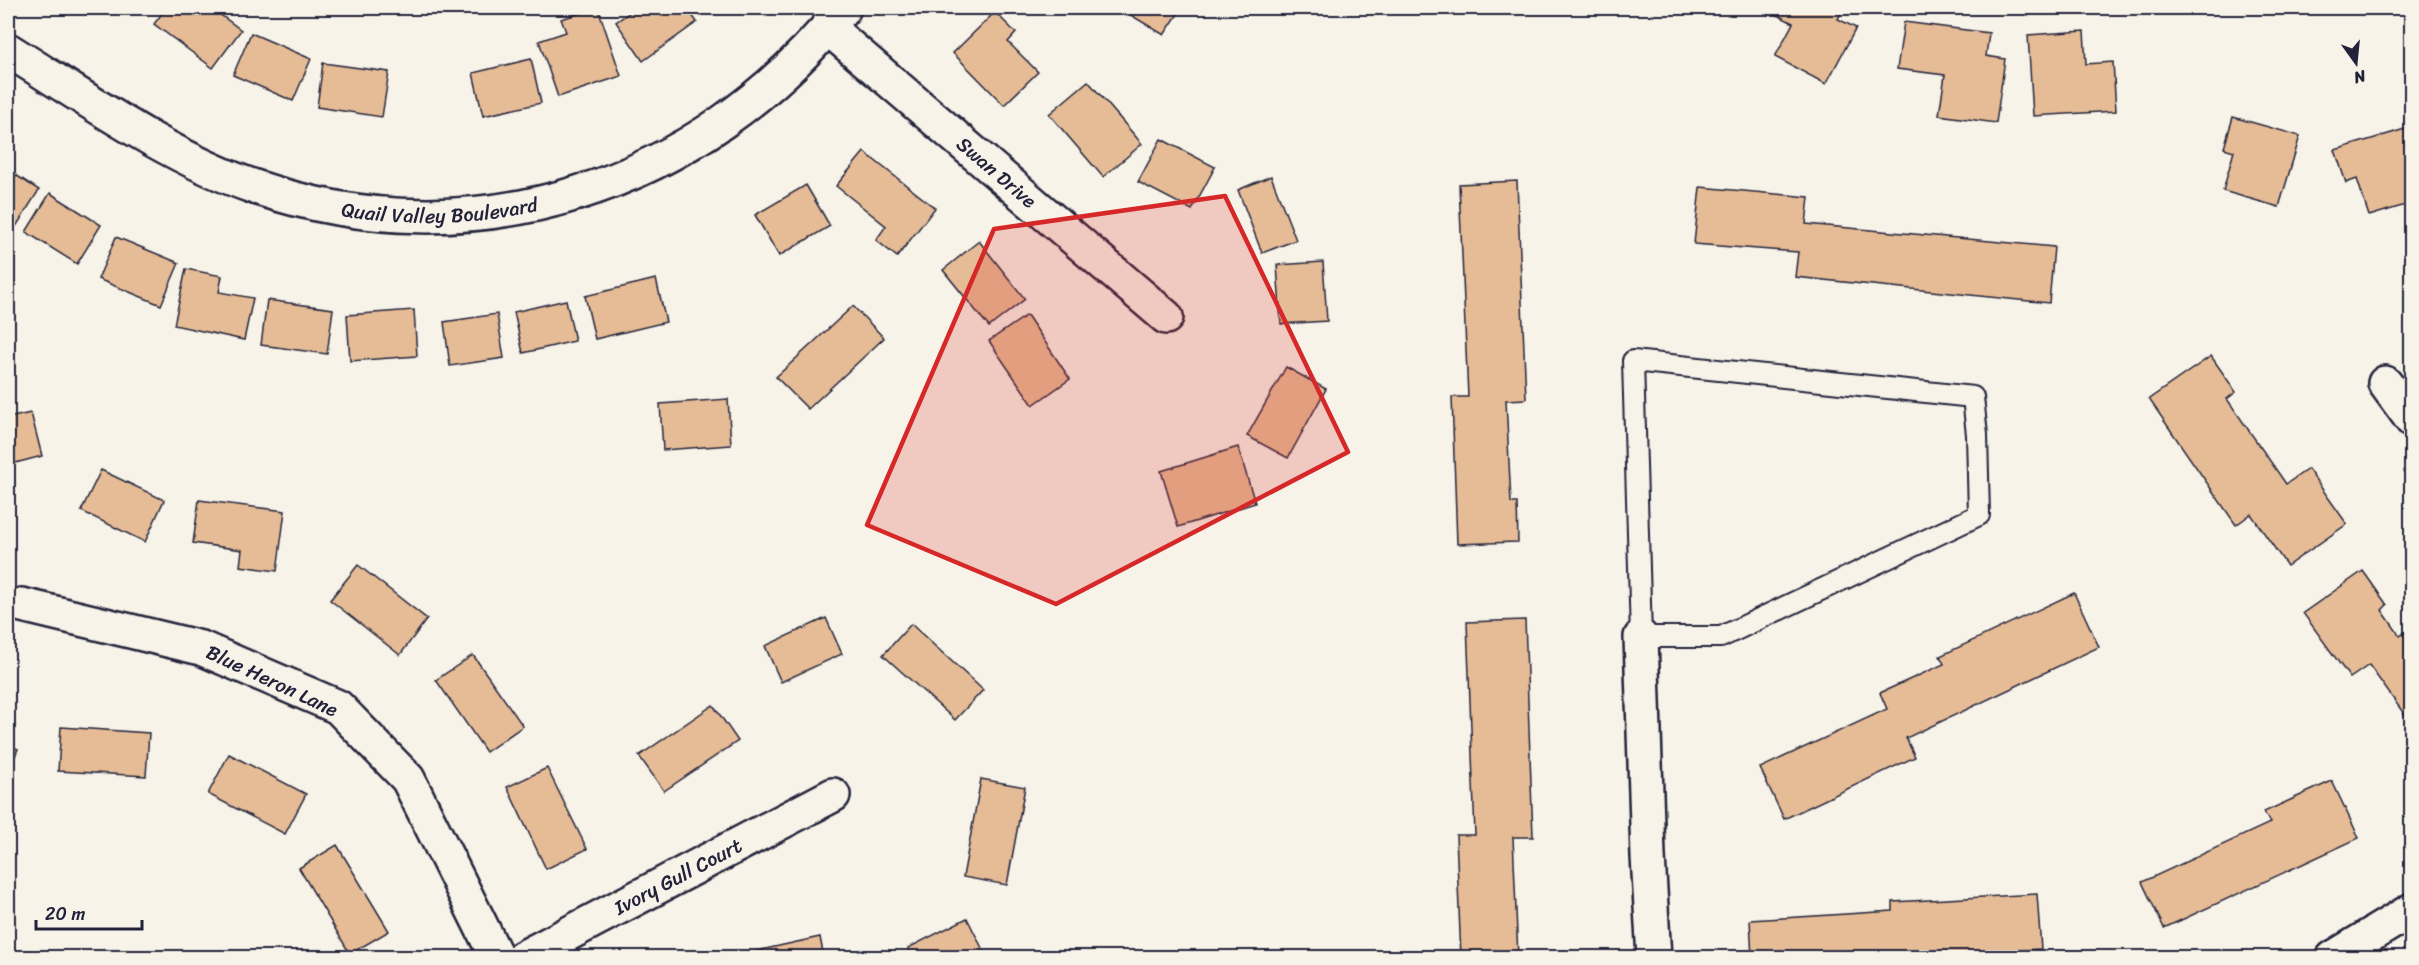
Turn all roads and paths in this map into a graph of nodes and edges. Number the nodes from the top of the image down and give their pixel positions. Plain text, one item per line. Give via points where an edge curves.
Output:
1 (836, 18) edge
2 (8, 50) edge
3 (1166, 317) dead end
4 (2385, 383) dead end
5 (2412, 420) edge
6 (22, 605) dead end
7 (1641, 637) junction
8 (833, 795) dead end
9 (2412, 910) edge
10 (497, 957) edge
11 (522, 957) edge
12 (1654, 957) edge
13 (2333, 957) edge

1 - 2 street, Quail Valley Boulevard via 787,71 740,110 652,165 567,196 460,215 362,211 307,202 256,187 174,150
1 - 3 street, Swan Drive
4 - 5 street
6 - 10 street, Blue Heron Lane via 201,648 338,707 408,779
7 - 7 lane via 1721,637 1979,515 1973,397 1632,361
7 - 12 street
8 - 11 street, Ivory Gull Court
9 - 13 street

